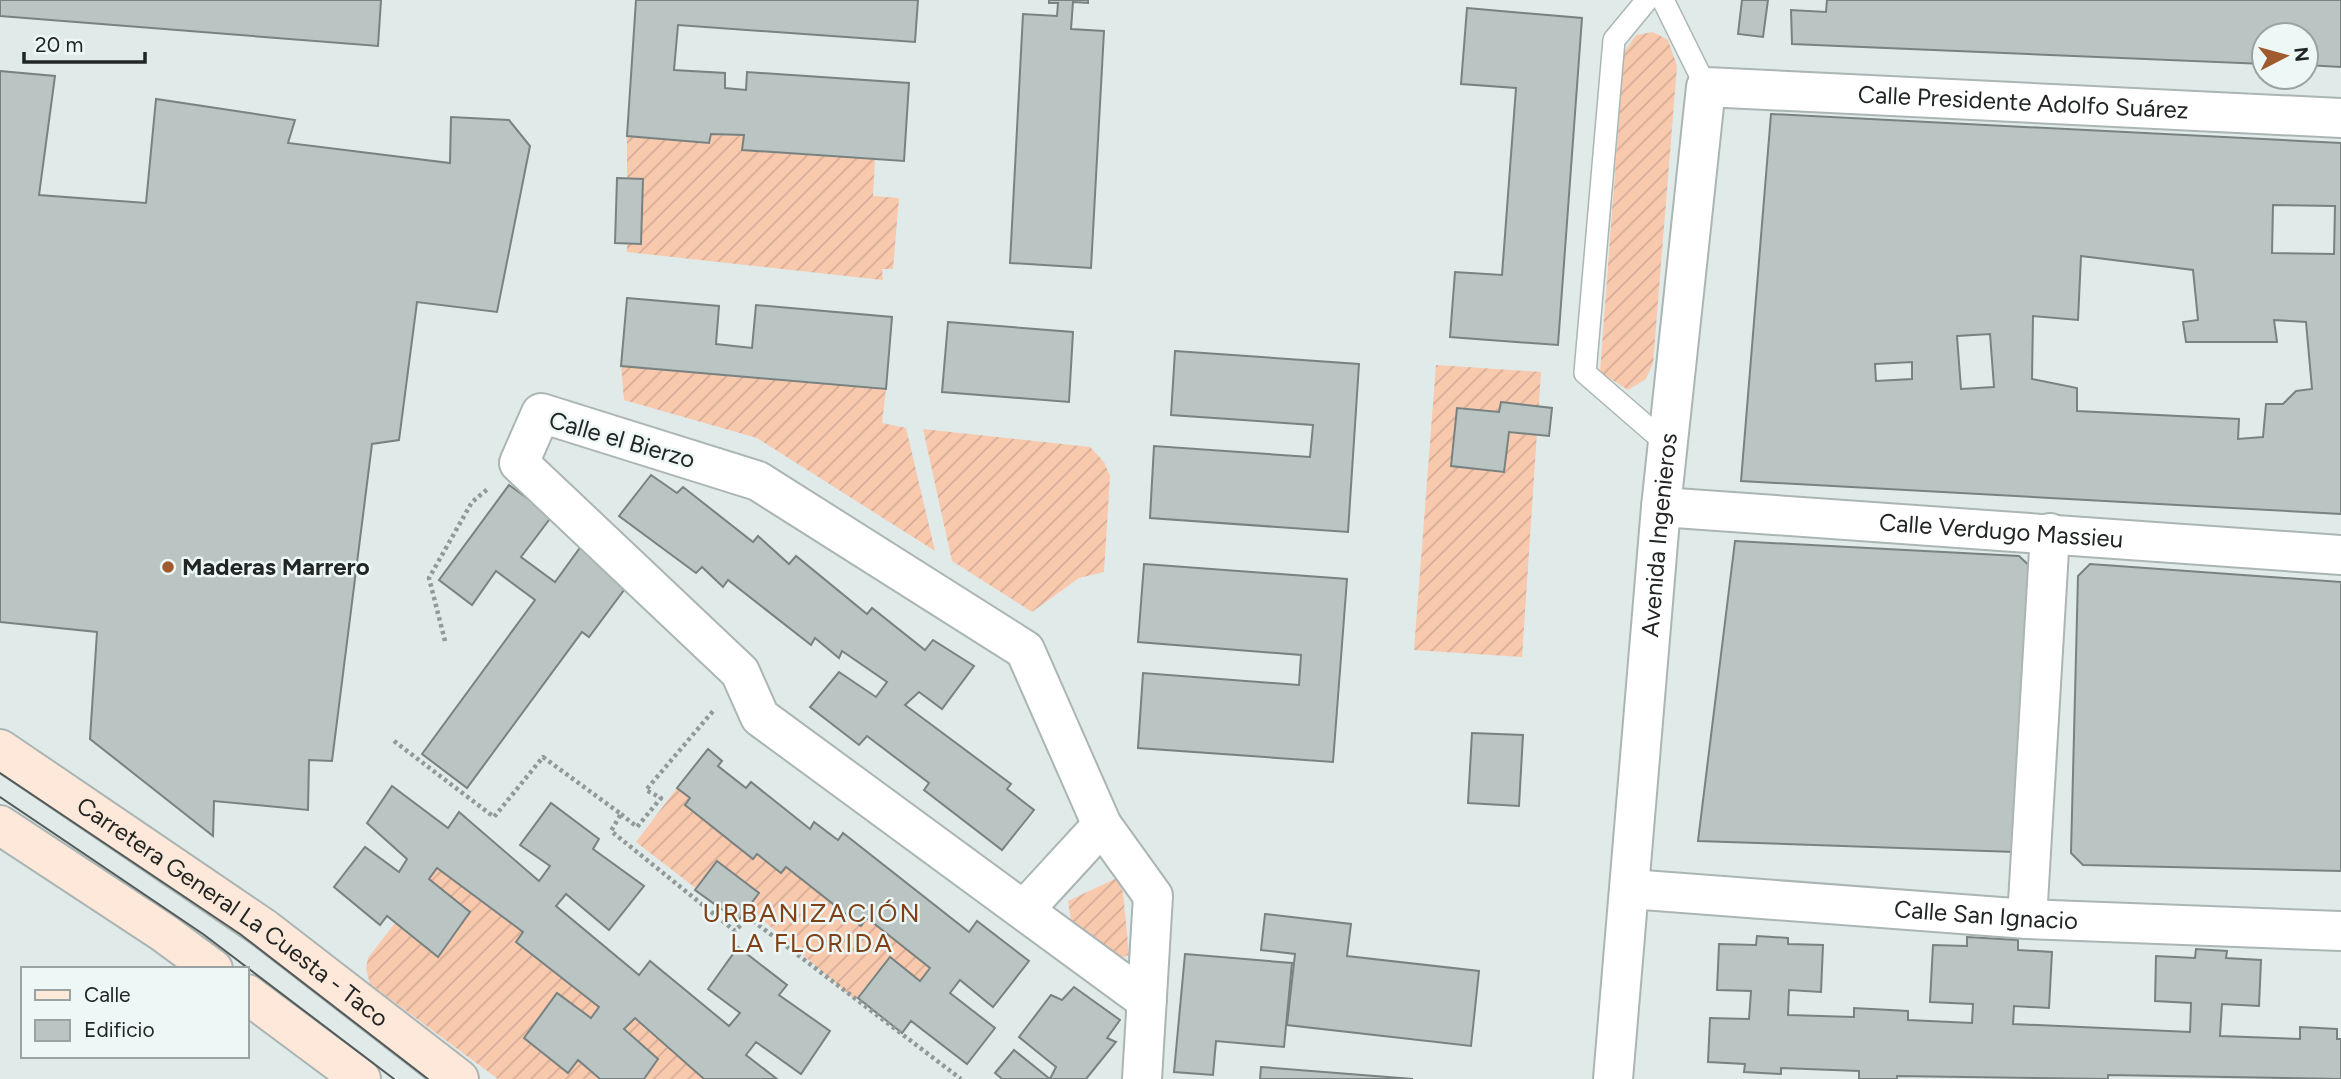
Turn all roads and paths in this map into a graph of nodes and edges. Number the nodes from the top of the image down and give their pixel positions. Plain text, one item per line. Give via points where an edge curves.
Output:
1 (1647, 0) edge
2 (1663, 0) edge
3 (1706, 87) junction
4 (2341, 118) edge
5 (1668, 445) junction
6 (519, 463) junction
7 (1661, 508) junction
8 (2050, 533) junction
9 (2341, 555) edge
10 (445, 641) dead end
11 (743, 679) junction
12 (394, 741) dead end
13 (0, 749) edge
14 (621, 814) junction
15 (0, 825) edge
16 (1102, 825) junction
17 (1630, 889) junction
18 (1024, 910) junction
19 (2027, 919) junction
20 (2341, 931) edge
21 (210, 967) edge
22 (248, 995) edge
23 (1147, 1001) junction
24 (358, 1078) edge
25 (459, 1079) edge
26 (961, 1079) edge
27 (1142, 1079) edge
28 (1613, 1079) edge

1 - 5 lane via 1614,40 1585,373
2 - 3 lane
3 - 4 street, Calle Presidente Adolfo Suárez
3 - 5 street, Avenida Ingenieros
5 - 7 street, Avenida Ingenieros
6 - 10 path via 472,502 429,578
6 - 11 street
6 - 16 street, Calle el Bierzo via 541,413 758,481 1026,650
7 - 8 street, Calle Verdugo Massieu
7 - 17 street, Avenida Ingenieros
8 - 9 street, Calle Verdugo Massieu
8 - 19 street
11 - 14 path via 646,790 661,798 637,827
11 - 18 street via 760,717
12 - 14 path via 494,817 543,757
13 - 25 main road, Carretera General La Cuesta - Taco via 265,929
14 - 26 path via 611,831 735,931 748,917
15 - 21 main road
16 - 18 street
16 - 23 street, Calle el Bierzo via 1153,895
17 - 19 street, Calle San Ignacio
17 - 28 street, Avenida Ingenieros
18 - 23 street
19 - 20 street, Calle San Ignacio
22 - 24 main road
23 - 27 street, Calle el Bierzo

